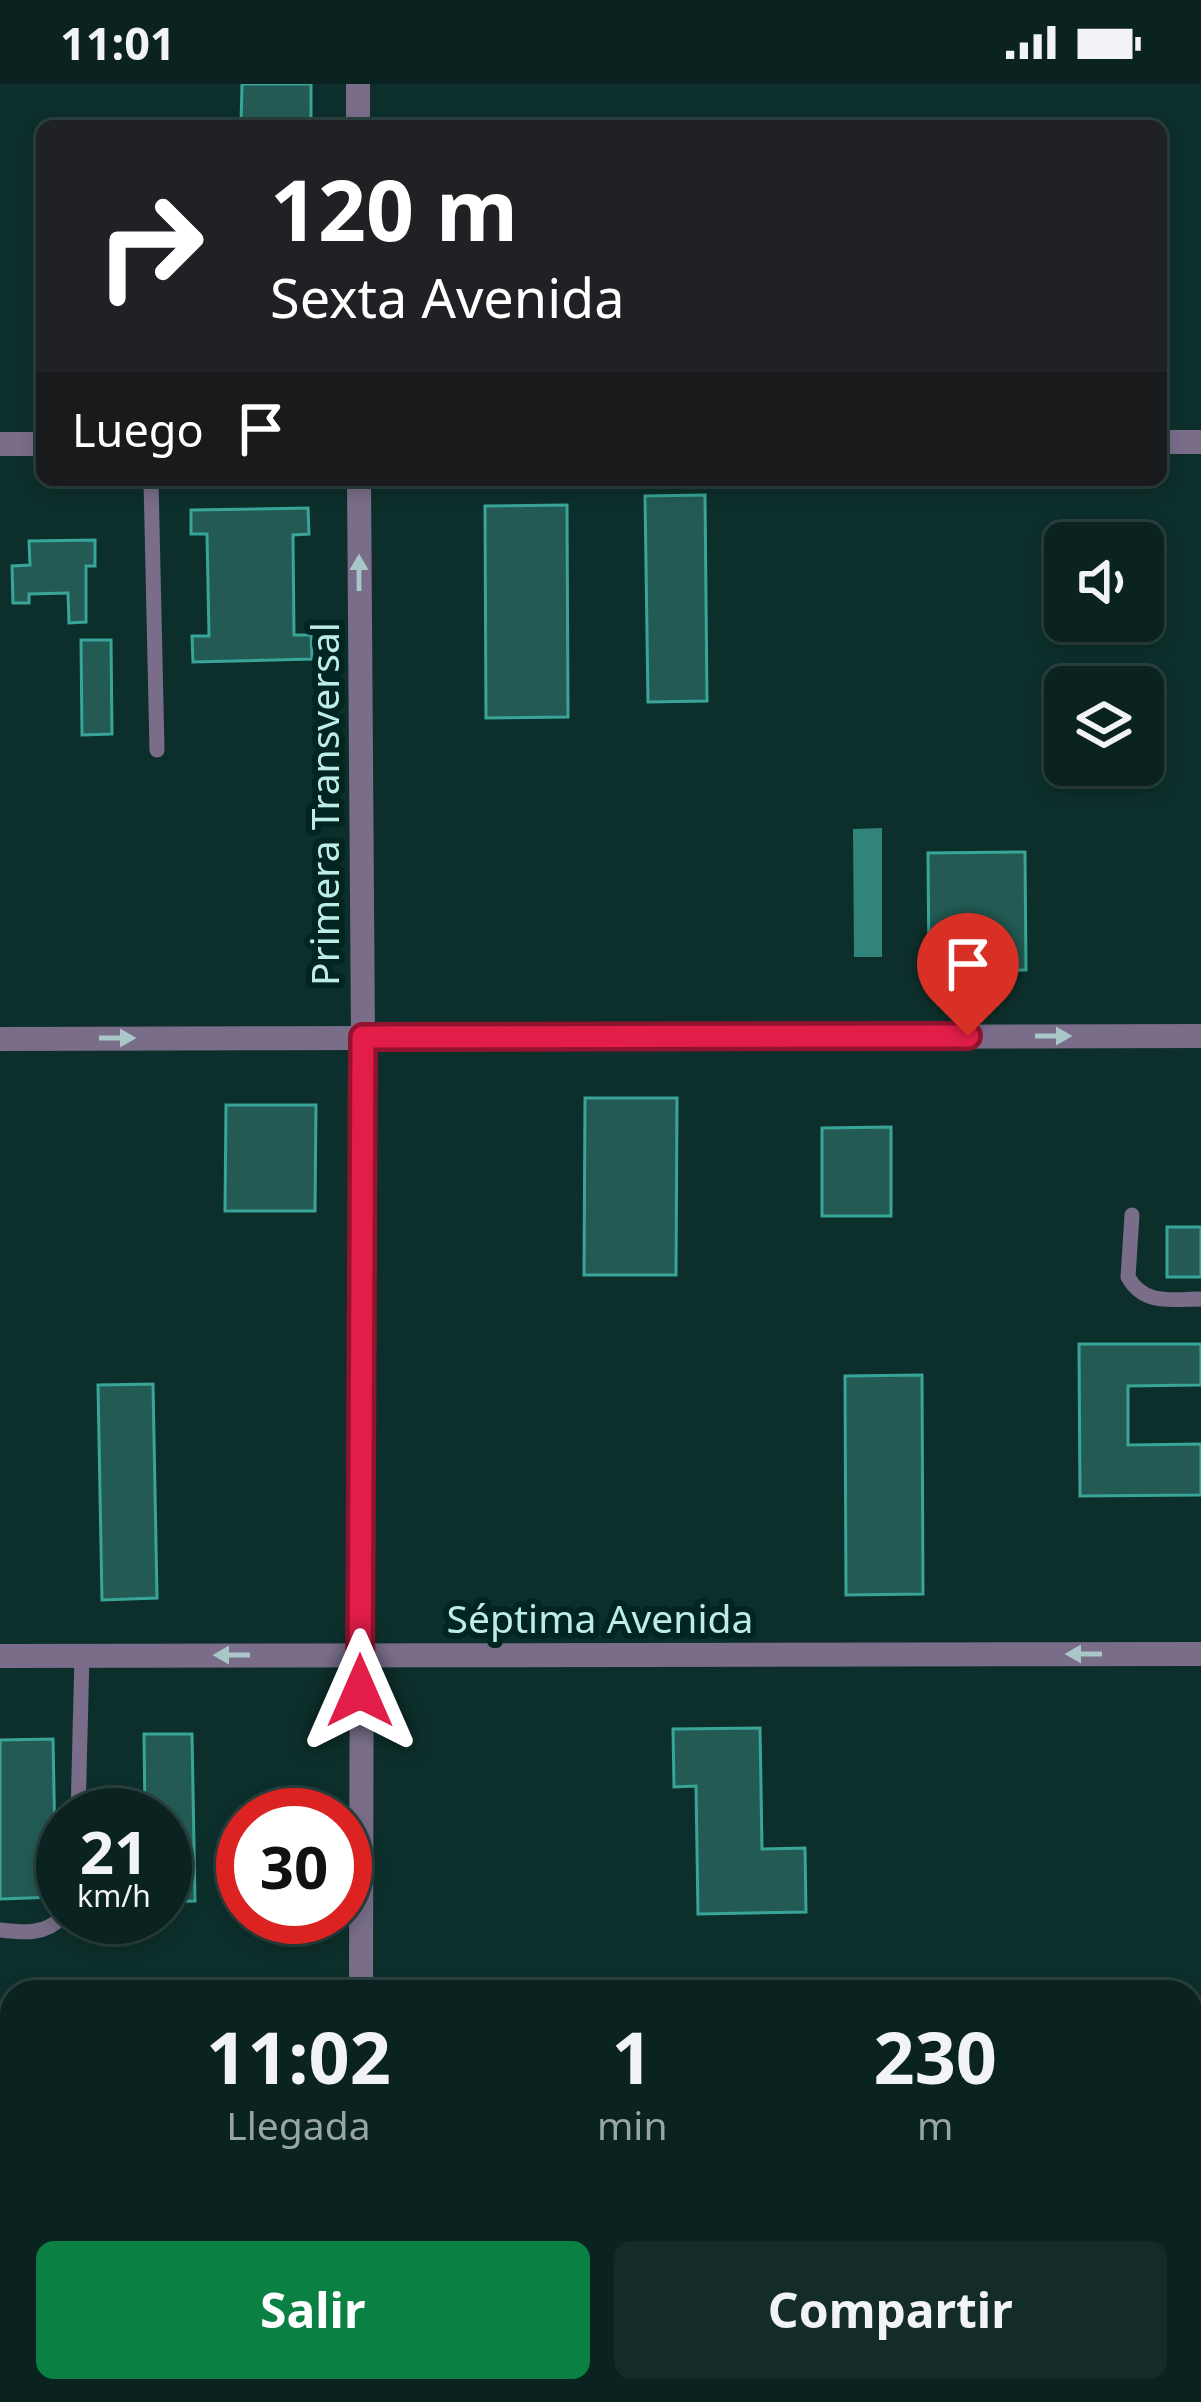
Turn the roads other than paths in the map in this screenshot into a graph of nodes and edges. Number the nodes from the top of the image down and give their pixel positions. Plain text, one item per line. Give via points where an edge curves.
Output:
1 (358, 84) edge
2 (358, 120) edge
3 (1167, 442) edge
4 (1201, 442) edge
5 (0, 444) edge
6 (36, 444) edge
7 (151, 486) edge
8 (359, 486) edge
9 (157, 750) dead end
10 (1201, 1036) edge
11 (363, 1037) junction
12 (0, 1039) edge
13 (1132, 1215) dead end
14 (1201, 1299) edge
15 (1201, 1654) edge
16 (82, 1655) junction
17 (360, 1655) junction
18 (0, 1656) edge
19 (79, 1788) edge
20 (0, 1930) edge
21 (36, 1931) edge
22 (361, 1980) edge

1 - 2 street
3 - 4 street
5 - 6 street
7 - 9 lane
11 -> 8 street, Primera Transversal
11 -> 10 street
12 -> 11 street
11 - 17 street, Primera Transversal
13 - 14 lane via 1132,1286 1150,1299
15 -> 17 street, Séptima Avenida
17 -> 16 street, Séptima Avenida
16 - 18 street, Séptima Avenida
16 - 19 lane
17 - 22 street, Primera Transversal
20 - 21 lane

